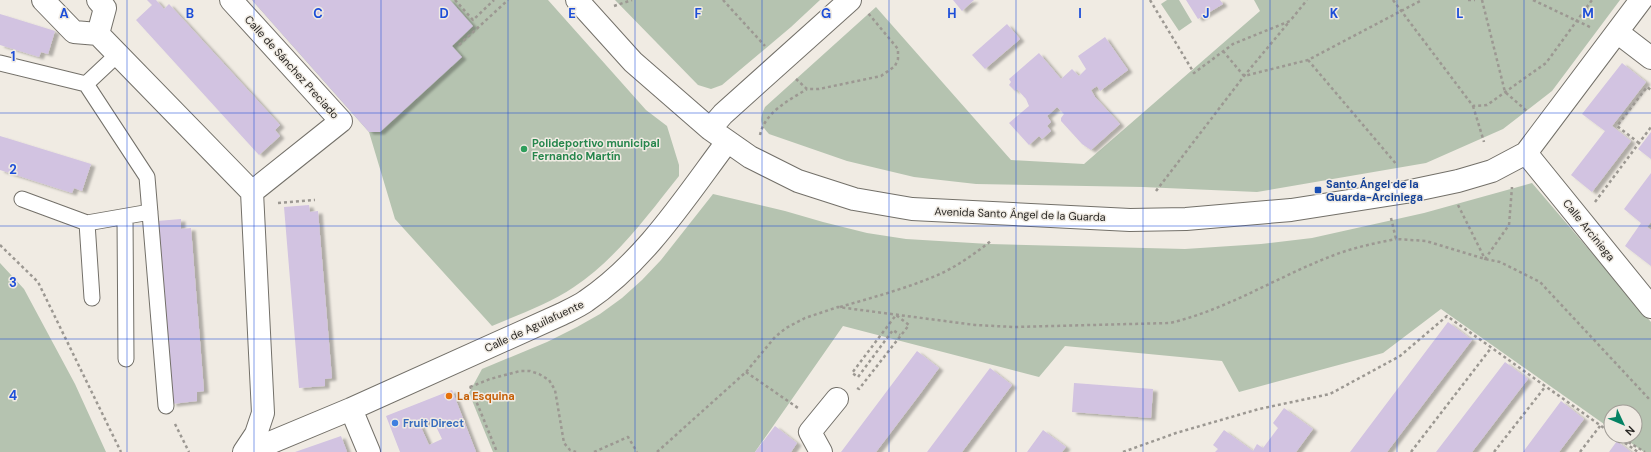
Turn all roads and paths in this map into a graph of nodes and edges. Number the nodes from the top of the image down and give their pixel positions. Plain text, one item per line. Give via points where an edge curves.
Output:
1 (43, 0) edge
2 (98, 0) edge
3 (231, 0) edge
4 (455, 0) edge
5 (494, 0) edge
6 (508, 0) edge
7 (577, 0) edge
8 (723, 0) edge
9 (1150, 0) edge
10 (1307, 0) edge
11 (1393, 0) edge
12 (1422, 0) edge
13 (1468, 0) edge
14 (1475, 0) edge
15 (1482, 0) edge
16 (1533, 0) edge
17 (1592, 0) edge
18 (1641, 0) edge
19 (859, 6) edge
20 (1402, 10) junction
21 (1290, 21) junction
22 (1576, 21) junction
23 (1593, 29) dead end
24 (1617, 32) junction
25 (98, 34) junction
26 (459, 45) dead end
27 (1223, 51) junction
28 (118, 54) junction
29 (1651, 58) edge
30 (1308, 60) junction
31 (0, 63) edge
32 (780, 63) junction
33 (1244, 76) junction
34 (86, 84) junction
35 (806, 89) junction
36 (1651, 90) edge
37 (1505, 92) junction
38 (1473, 106) junction
39 (1528, 112) dead end
40 (1651, 127) edge
41 (710, 129) junction
42 (759, 140) dead end
43 (728, 142) junction
44 (1484, 142) dead end
45 (1639, 143) junction
46 (1526, 153) junction
47 (1397, 165) dead end
48 (1512, 186) dead end
49 (1156, 191) dead end
50 (252, 192) junction
51 (22, 199) dead end
52 (315, 200) dead end
53 (1456, 202) dead end
54 (277, 203) dead end
55 (150, 212) junction
56 (125, 217) junction
57 (1391, 217) dead end
58 (1581, 220) junction
59 (87, 223) junction
60 (1396, 239) junction
61 (992, 240) dead end
62 (0, 245) edge
63 (1485, 260) junction
64 (92, 298) dead end
65 (838, 307) junction
66 (1651, 307) edge
67 (896, 315) junction
68 (900, 335) junction
69 (1491, 348) junction
70 (126, 359) dead end
71 (746, 372) junction
72 (467, 380) dead end
73 (854, 385) dead end
74 (470, 386) junction
75 (1545, 386) junction
76 (837, 399) dead end
77 (1651, 402) edge
78 (166, 406) joint
79 (351, 409) junction
80 (818, 422) junction
81 (1600, 425) junction
82 (1603, 427) edge
83 (1628, 444) edge
84 (1632, 444) edge
85 (121, 452) edge
86 (189, 452) edge
87 (244, 452) edge
88 (248, 452) edge
89 (370, 452) edge
90 (497, 452) edge
91 (576, 452) edge
92 (594, 452) edge
93 (637, 452) edge
94 (657, 452) edge
95 (821, 452) edge
96 (1123, 452) edge
97 (1411, 452) edge
98 (1494, 452) edge
99 (1580, 452) edge
100 (1638, 452) edge
101 (1646, 452) edge

1 - 25 street via 74,32
2 - 25 street via 105,8
3 - 50 street, Calle de Sánchez Preciado via 341,121
4 - 5 path via 473,20
6 - 26 path
7 - 41 street, Avenida Santo Ángel de la Guarda via 633,62
8 - 32 path
9 - 27 path via 1194,73
10 - 21 path
11 - 20 path
12 - 20 path
13 - 14 path
15 - 37 path
16 - 22 path
17 - 22 path
18 - 24 street
19 - 32 street
19 - 35 path via 898,49 895,66 881,76 819,89
20 - 30 path
20 - 38 path
21 - 27 path via 1233,44
21 - 33 path
22 - 23 path
22 - 37 path via 1546,64
24 - 29 street
24 - 46 street
25 - 28 street
27 - 33 path
28 - 34 lane
28 - 50 street
30 - 33 path
30 - 47 path
31 - 34 lane
32 - 35 path
32 - 41 street
33 - 49 path
34 - 55 lane via 147,176
35 - 42 path via 776,109 762,126
36 - 45 path via 1647,87 1617,126
37 - 38 path via 1487,105
37 - 39 path
38 - 44 path
40 - 45 path
41 - 43 street, Avenida Santo Ángel de la Guarda
43 - 46 street, Avenida Santo Ángel de la Guarda via 750,157 798,181 854,199 883,205 949,212 1130,220 1186,219 1283,211 1406,192 1492,171
43 - 79 street, Calle de Aguilafuente via 649,245 618,276 586,302
45 - 58 path
46 - 58 street, Calle Arciniega
48 - 63 path via 1509,225
50 - 87 street via 263,414 256,434
51 - 59 lane
52 - 54 path
53 - 63 path
55 - 56 lane
55 - 78 lane
56 - 59 lane
56 - 70 lane
57 - 60 path
58 - 66 street, Calle Arciniega
59 - 64 lane
60 - 63 path via 1426,241
60 - 67 path via 1336,254 1220,306 1170,322 1014,327
61 - 65 path via 971,256 941,273 908,287
62 - 85 path via 38,282
63 - 77 path via 1500,262 1540,282
65 - 67 path
65 - 71 path via 786,328 775,337
67 - 68 path via 908,325
67 - 68 path via 852,373 858,377 893,330
68 - 73 path via 859,389
69 - 75 path
69 - 96 path via 1446,316 1400,356 1330,394 1259,409 1176,433
69 - 97 path
71 - 80 path
71 - 94 path
72 - 74 path
74 - 90 path
74 - 91 path via 520,371 530,370 539,374 548,380 555,390 564,443
75 - 81 path
75 - 98 path
76 - 80 street
78 - 86 path
79 - 88 street
79 - 89 street
80 - 95 street via 810,432
81 - 82 path
81 - 99 path
83 - 100 path
84 - 101 path
92 - 93 path via 628,437

